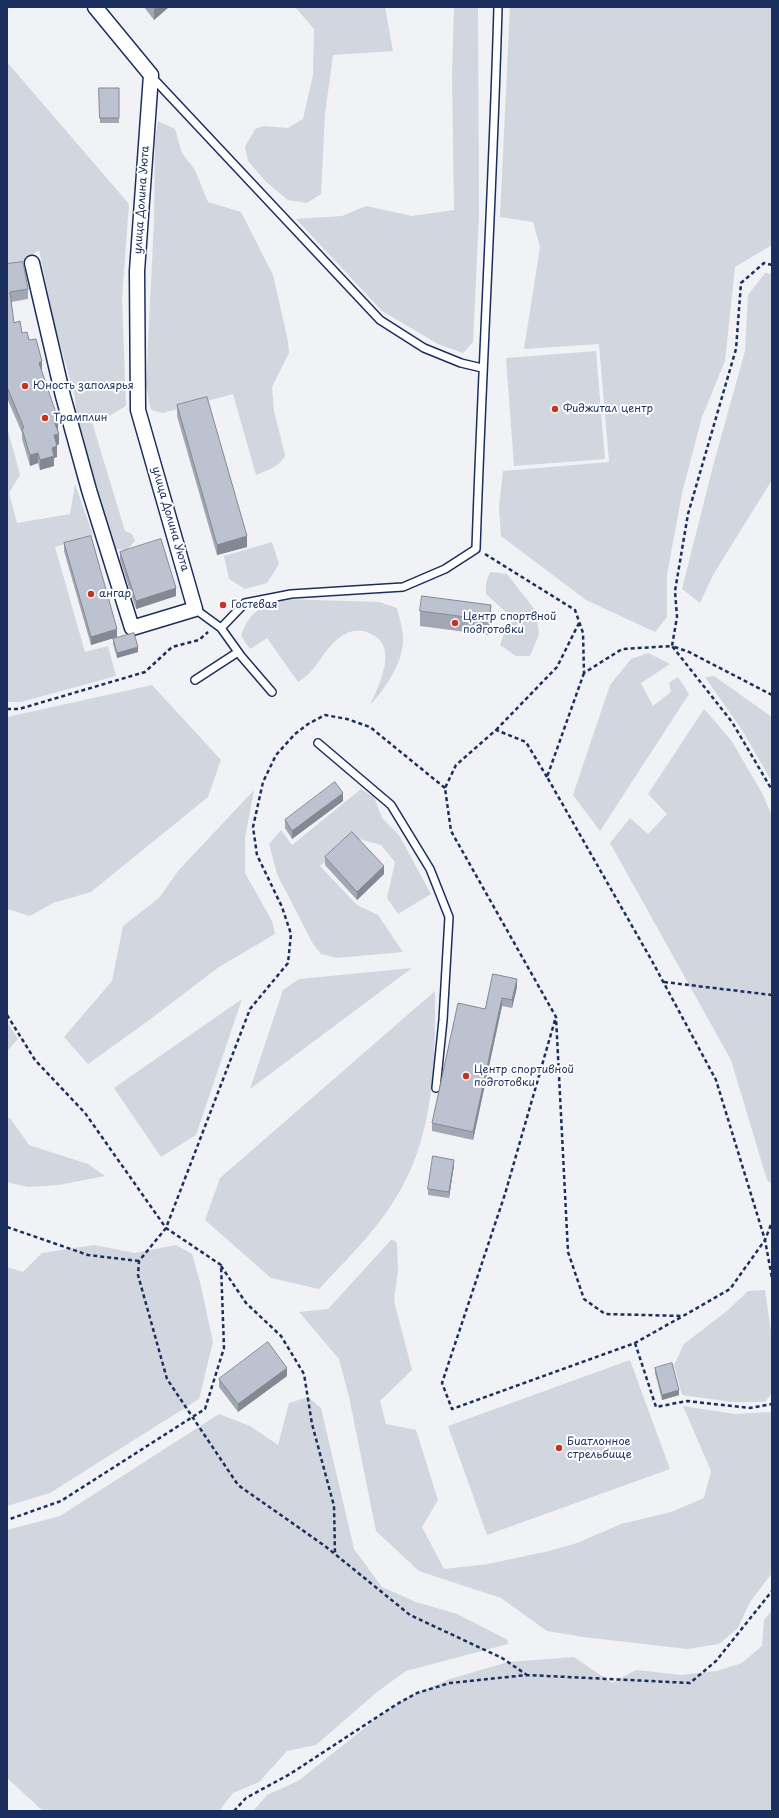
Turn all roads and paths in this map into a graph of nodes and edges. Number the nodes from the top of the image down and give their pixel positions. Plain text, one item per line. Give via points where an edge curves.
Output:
1 (95, 7) edge
2 (498, 7) edge
3 (151, 76) junction
4 (32, 263) dead end
5 (772, 265) edge
6 (482, 368) junction
7 (476, 549) junction
8 (195, 609) junction
9 (579, 622) junction
10 (218, 626) junction
11 (672, 646) junction
12 (238, 652) junction
13 (584, 673) junction
14 (195, 680) dead end
15 (272, 692) dead end
16 (772, 695) edge
17 (7, 709) edge
18 (496, 730) junction
19 (318, 743) dead end
20 (547, 777) junction
21 (445, 788) junction
22 (772, 790) edge
23 (664, 982) junction
24 (772, 995) edge
25 (7, 1015) edge
26 (556, 1017) junction
27 (436, 1088) dead end
28 (772, 1222) edge
29 (7, 1227) edge
30 (166, 1228) junction
31 (765, 1240) junction
32 (139, 1261) junction
33 (221, 1265) junction
34 (772, 1278) edge
35 (683, 1316) junction
36 (635, 1343) junction
37 (772, 1404) edge
38 (192, 1417) junction
39 (7, 1520) edge
40 (335, 1554) junction
41 (772, 1592) edge
42 (527, 1676) junction
43 (234, 1811) edge

1 - 3 street
2 - 6 lane via 493,180
3 - 6 lane via 380,320 424,348 461,363
3 - 8 street, улица Долина Уюта via 138,270 138,410
4 - 8 street via 63,396 132,628
5 - 11 path via 764,263 741,283 736,349 688,514 675,591 677,617
6 - 7 lane
7 - 9 path via 575,610
7 - 10 lane via 444,569 403,587 291,594 245,603
8 - 10 lane
9 - 13 path
9 - 18 path via 557,667
10 - 12 lane
10 - 17 path via 199,640 172,648 145,672 19,709
11 - 13 path via 622,649
11 - 16 path via 689,652
11 - 22 path via 732,722
12 - 14 lane
12 - 15 lane
13 - 20 path
18 - 20 path via 526,742
18 - 21 path via 456,765
19 - 27 lane via 391,805 430,869 449,917
20 - 23 path
21 - 26 path via 451,831
21 - 30 path via 370,727 347,719 325,715 295,734 276,755 262,782 253,827 257,855 282,907 291,934 288,963 250,1009
23 - 24 path
23 - 31 path via 716,1080
25 - 30 path via 35,1060 85,1113
26 - 35 path via 568,1252 584,1299 605,1314
26 - 36 path via 505,1194 442,1383 452,1410
28 - 31 path
29 - 32 path via 88,1255
30 - 32 path
30 - 33 path
31 - 34 path
31 - 35 path via 730,1289
32 - 38 path via 138,1275 167,1379
33 - 38 path via 224,1348 205,1409
33 - 40 path via 246,1303 281,1336 304,1374 312,1424 334,1506
35 - 36 path
36 - 37 path via 656,1407 687,1401 750,1408
38 - 39 path via 61,1502
38 - 40 path via 238,1485
40 - 42 path via 410,1615 502,1658
41 - 42 path via 716,1661 690,1683
42 - 43 path via 450,1683 417,1693 290,1774 246,1798

